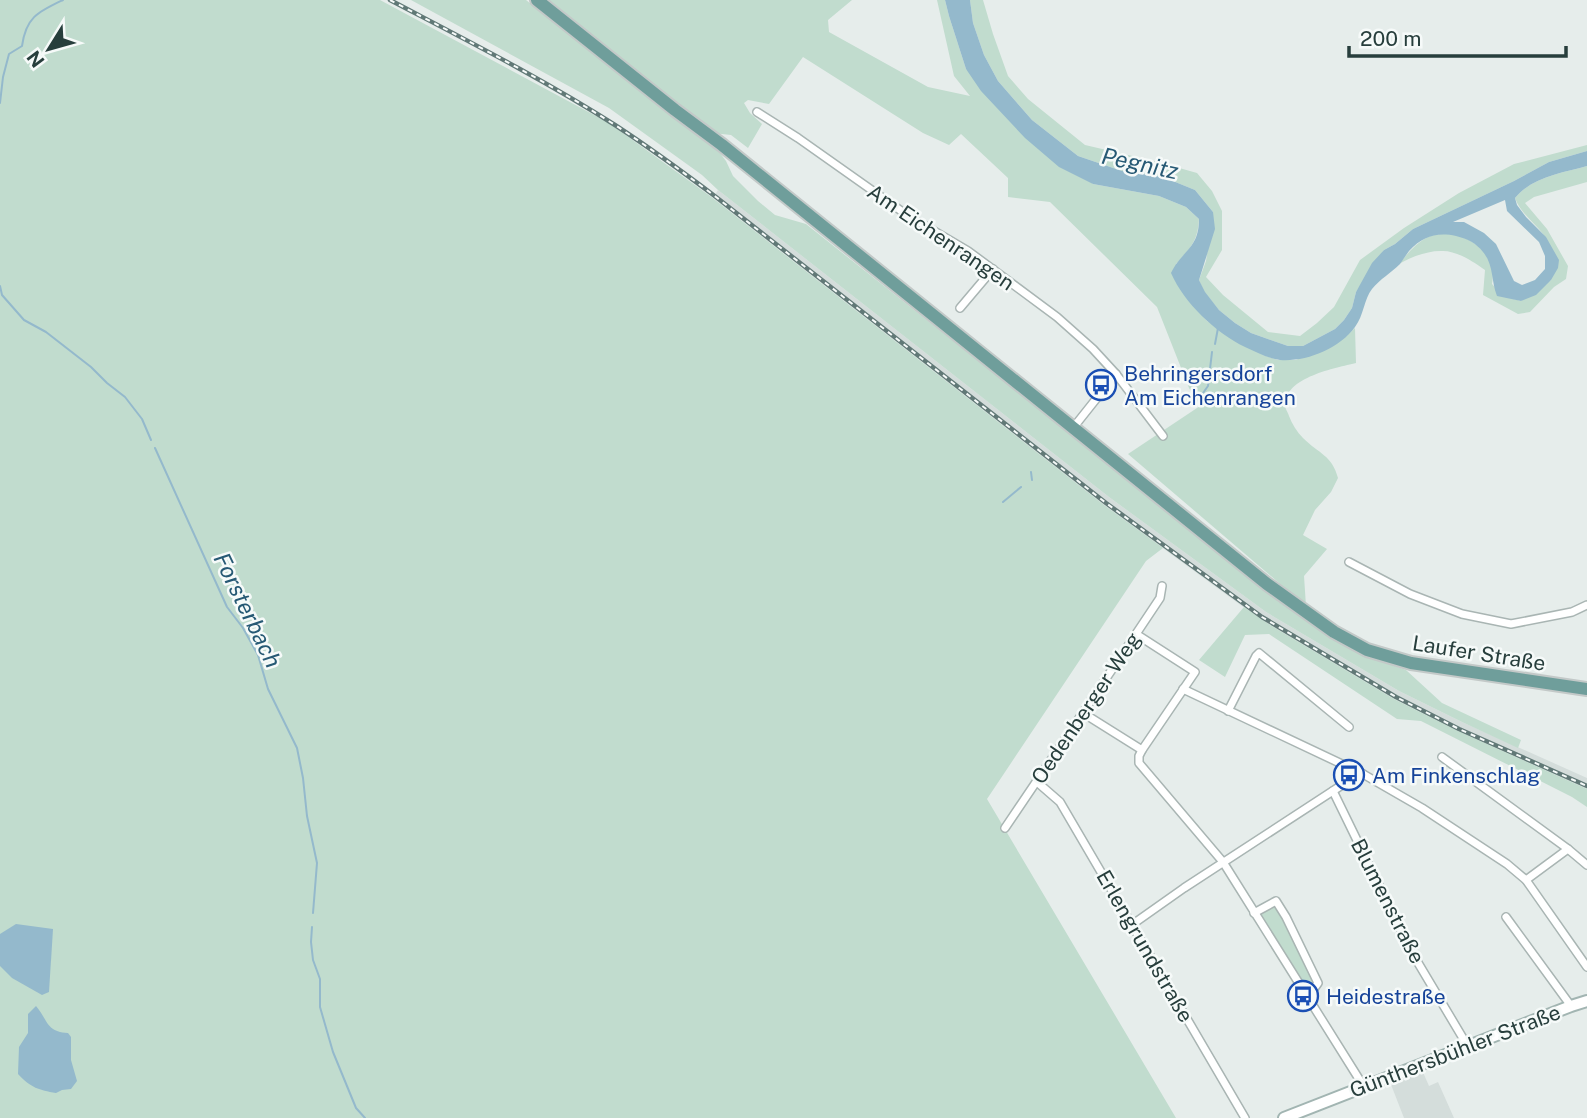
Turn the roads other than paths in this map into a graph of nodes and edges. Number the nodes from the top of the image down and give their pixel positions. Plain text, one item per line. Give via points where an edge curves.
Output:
1 (537, 0) edge
2 (757, 112) dead end
3 (993, 269) junction
4 (960, 308) dead end
5 (1116, 374) junction
6 (1072, 428) junction
7 (1163, 436) dead end
8 (1349, 562) dead end
9 (1162, 586) dead end
10 (1587, 605) edge
11 (1136, 634) junction
12 (1183, 689) junction
13 (1587, 689) edge
14 (1228, 711) junction
15 (1083, 713) junction
16 (1349, 727) dead end
17 (1142, 750) junction
18 (1442, 757) dead end
19 (1363, 774) junction
20 (1037, 782) junction
21 (1333, 791) junction
22 (1005, 828) dead end
23 (1567, 849) junction
24 (1223, 862) junction
25 (1587, 865) edge
26 (1526, 880) junction
27 (1254, 913) junction
28 (1506, 917) dead end
29 (1133, 924) junction
30 (1587, 967) edge
31 (1306, 993) junction
32 (1587, 1001) edge
33 (1571, 1006) junction
34 (1467, 1045) junction
35 (1364, 1087) junction
36 (1245, 1118) edge
37 (1284, 1118) edge

1 - 6 main road, Laufer Straße
2 - 3 street, Am Eichenrangen
3 - 4 street
3 - 5 street, Am Eichenrangen via 1079,335
5 - 6 street
5 - 7 street, Am Eichenrangen
6 - 13 main road, Laufer Straße via 1266,584 1367,650 1411,663
8 - 10 street via 1410,594 1462,614 1511,624
9 - 11 street, Oedenberger Weg via 1160,598
11 - 12 street via 1195,672
11 - 15 street, Oedenberger Weg
12 - 14 street
12 - 17 street
14 - 16 street via 1259,653
14 - 19 street
15 - 17 street
15 - 20 street, Oedenberger Weg
17 - 24 street via 1139,763
18 - 23 street
19 - 21 street
19 - 26 street via 1422,808
20 - 22 street, Oedenberger Weg
20 - 29 street, Erlengrundstraße via 1060,802
21 - 24 street
21 - 34 street, Blumenstraße via 1411,951
23 - 25 street
23 - 26 street
24 - 27 street
24 - 29 street
26 - 30 street
27 - 31 street
27 - 31 street via 1276,901 1318,983
28 - 33 street
29 - 36 street, Erlengrundstraße
31 - 35 street
32 - 33 street, Günthersbühler Straße
33 - 34 street, Günthersbühler Straße
34 - 35 street, Günthersbühler Straße
35 - 37 street, Günthersbühler Straße

